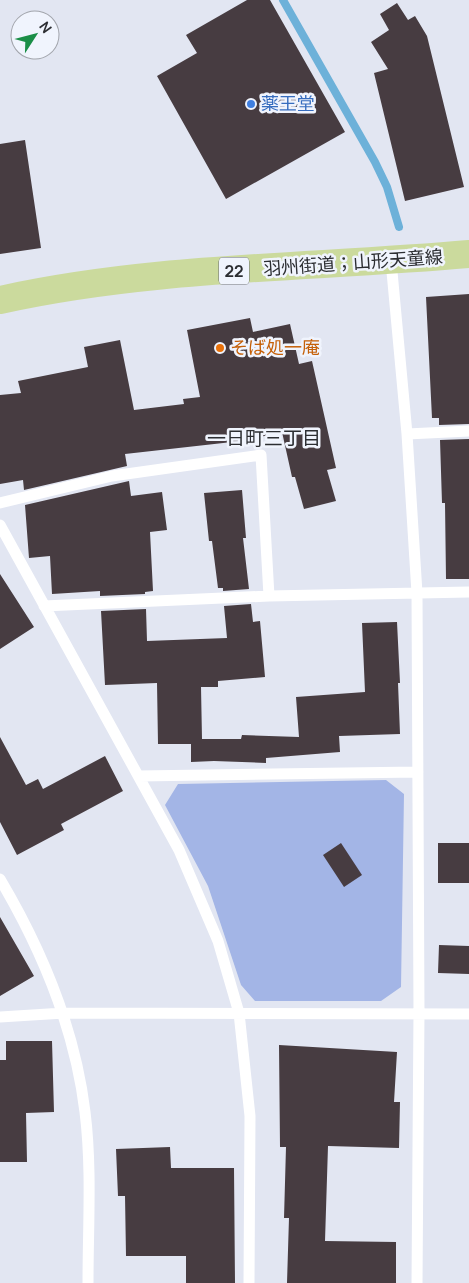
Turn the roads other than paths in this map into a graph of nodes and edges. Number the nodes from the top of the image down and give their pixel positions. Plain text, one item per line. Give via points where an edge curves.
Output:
1 (469, 254) edge
2 (391, 261) junction
3 (0, 300) edge
4 (469, 432) edge
5 (407, 434) junction
6 (0, 503) edge
7 (0, 526) edge
8 (469, 592) edge
9 (418, 593) junction
10 (269, 596) junction
11 (44, 606) junction
12 (418, 772) junction
13 (140, 776) junction
14 (0, 879) edge
15 (419, 1012) junction
16 (64, 1013) junction
17 (239, 1013) junction
18 (469, 1014) edge
19 (0, 1016) edge
20 (88, 1283) edge
21 (249, 1283) edge
22 (417, 1283) edge

1 - 2 main road, 羽州街道；山形天童線 / 22
2 - 3 main road, 羽州街道；山形天童線 / 22 via 148,277
2 - 5 lane
4 - 5 lane
5 - 9 lane
6 - 10 lane via 112,476 261,455
7 - 11 lane
8 - 9 lane
9 - 10 lane
9 - 12 lane
10 - 11 lane
11 - 13 lane
12 - 13 lane
12 - 15 lane
13 - 17 lane via 198,890 218,941
14 - 16 lane via 29,931
15 - 17 lane
15 - 18 lane
15 - 22 lane
16 - 17 lane
16 - 19 lane
16 - 20 lane via 85,1112
17 - 21 lane via 250,1116

